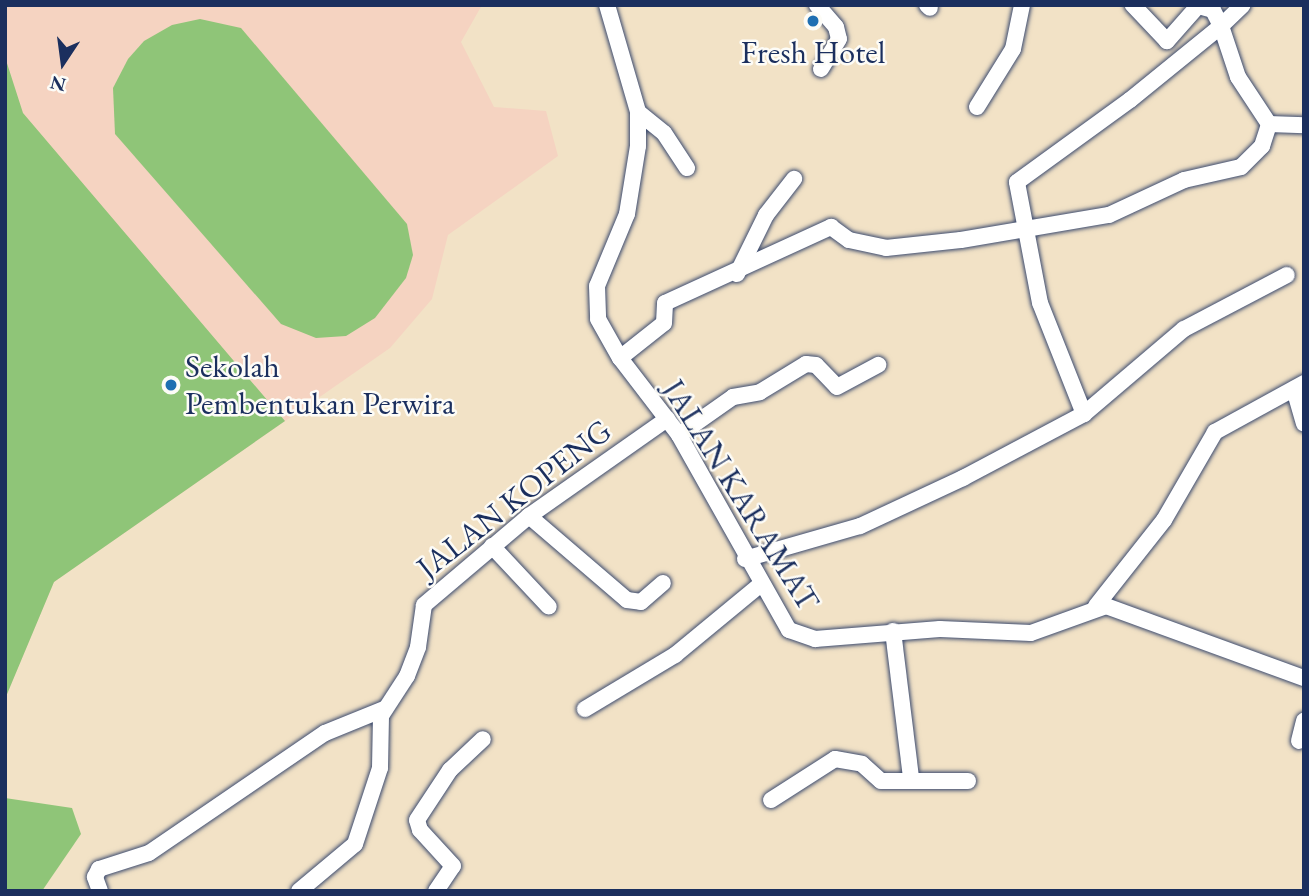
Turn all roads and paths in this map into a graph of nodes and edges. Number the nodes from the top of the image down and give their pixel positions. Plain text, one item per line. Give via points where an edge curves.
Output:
1 (607, 5) edge
2 (817, 5) edge
3 (1022, 5) edge
4 (1133, 5) edge
5 (1243, 5) edge
6 (1221, 26) junction
7 (821, 69) dead end
8 (977, 107) dead end
9 (638, 112) junction
10 (1269, 124) junction
11 (1304, 125) edge
12 (687, 169) dead end
13 (794, 179) dead end
14 (1026, 229) junction
15 (737, 274) junction
16 (1286, 275) dead end
17 (620, 358) junction
18 (878, 365) dead end
19 (1299, 386) edge
20 (1084, 414) junction
21 (667, 419) junction
22 (1304, 424) edge
23 (680, 435) junction
24 (529, 516) junction
25 (492, 546) junction
26 (745, 559) junction
27 (663, 583) dead end
28 (760, 585) junction
29 (1096, 606) junction
30 (549, 607) dead end
31 (893, 631) junction
32 (1304, 678) edge
33 (384, 709) junction
34 (585, 709) dead end
35 (1304, 721) edge
36 (483, 739) dead end
37 (1299, 741) dead end
38 (911, 778) junction
39 (968, 780) dead end
40 (771, 800) dead end
41 (100, 891) edge
42 (299, 891) edge
43 (436, 891) edge

1 - 9 street, JALAN KARAMAT
2 - 7 street via 836,27 839,39
3 - 8 street via 1013,49
4 - 6 street via 1167,41 1198,6 1213,10
5 - 6 street
6 - 10 street via 1238,77
6 - 14 street via 1089,131 1021,176 1016,193
9 - 12 street via 664,133
9 - 17 street, JALAN KARAMAT via 629,204 596,294 598,319
10 - 11 street
10 - 14 street via 1257,153 1231,171 1184,180 1109,215
13 - 15 street via 765,215
14 - 15 street via 886,248 849,240 831,227 765,256
14 - 20 street via 1041,303
15 - 17 street via 665,303 661,326
16 - 20 street via 1184,329
17 - 21 street, JALAN KARAMAT
18 - 23 street via 838,387 827,381 816,365 806,364 760,392 733,397
19 - 22 street
19 - 29 street via 1209,438 1164,520
20 - 26 street via 876,520
21 - 23 street, JALAN KARAMAT
21 - 24 street, JALAN KOPENG
23 - 26 street, JALAN KARAMAT
24 - 25 street, JALAN KOPENG
24 - 27 street via 627,600 641,602
25 - 30 street
25 - 33 street, JALAN KOPENG via 424,605 414,656
26 - 28 street, JALAN KARAMAT
28 - 31 street, JALAN KARAMAT via 795,636 815,639
28 - 34 street via 675,655
29 - 31 street, JALAN KARAMAT via 1031,633
29 - 32 street via 1125,611
31 - 38 street
33 - 41 street via 324,733 149,853 99,869 95,877
33 - 42 street, JALAN KOPENG via 378,778 355,844
35 - 37 street
36 - 43 street via 450,770 417,820 420,830 453,866
38 - 39 street
38 - 40 street via 881,781 862,764 835,759

